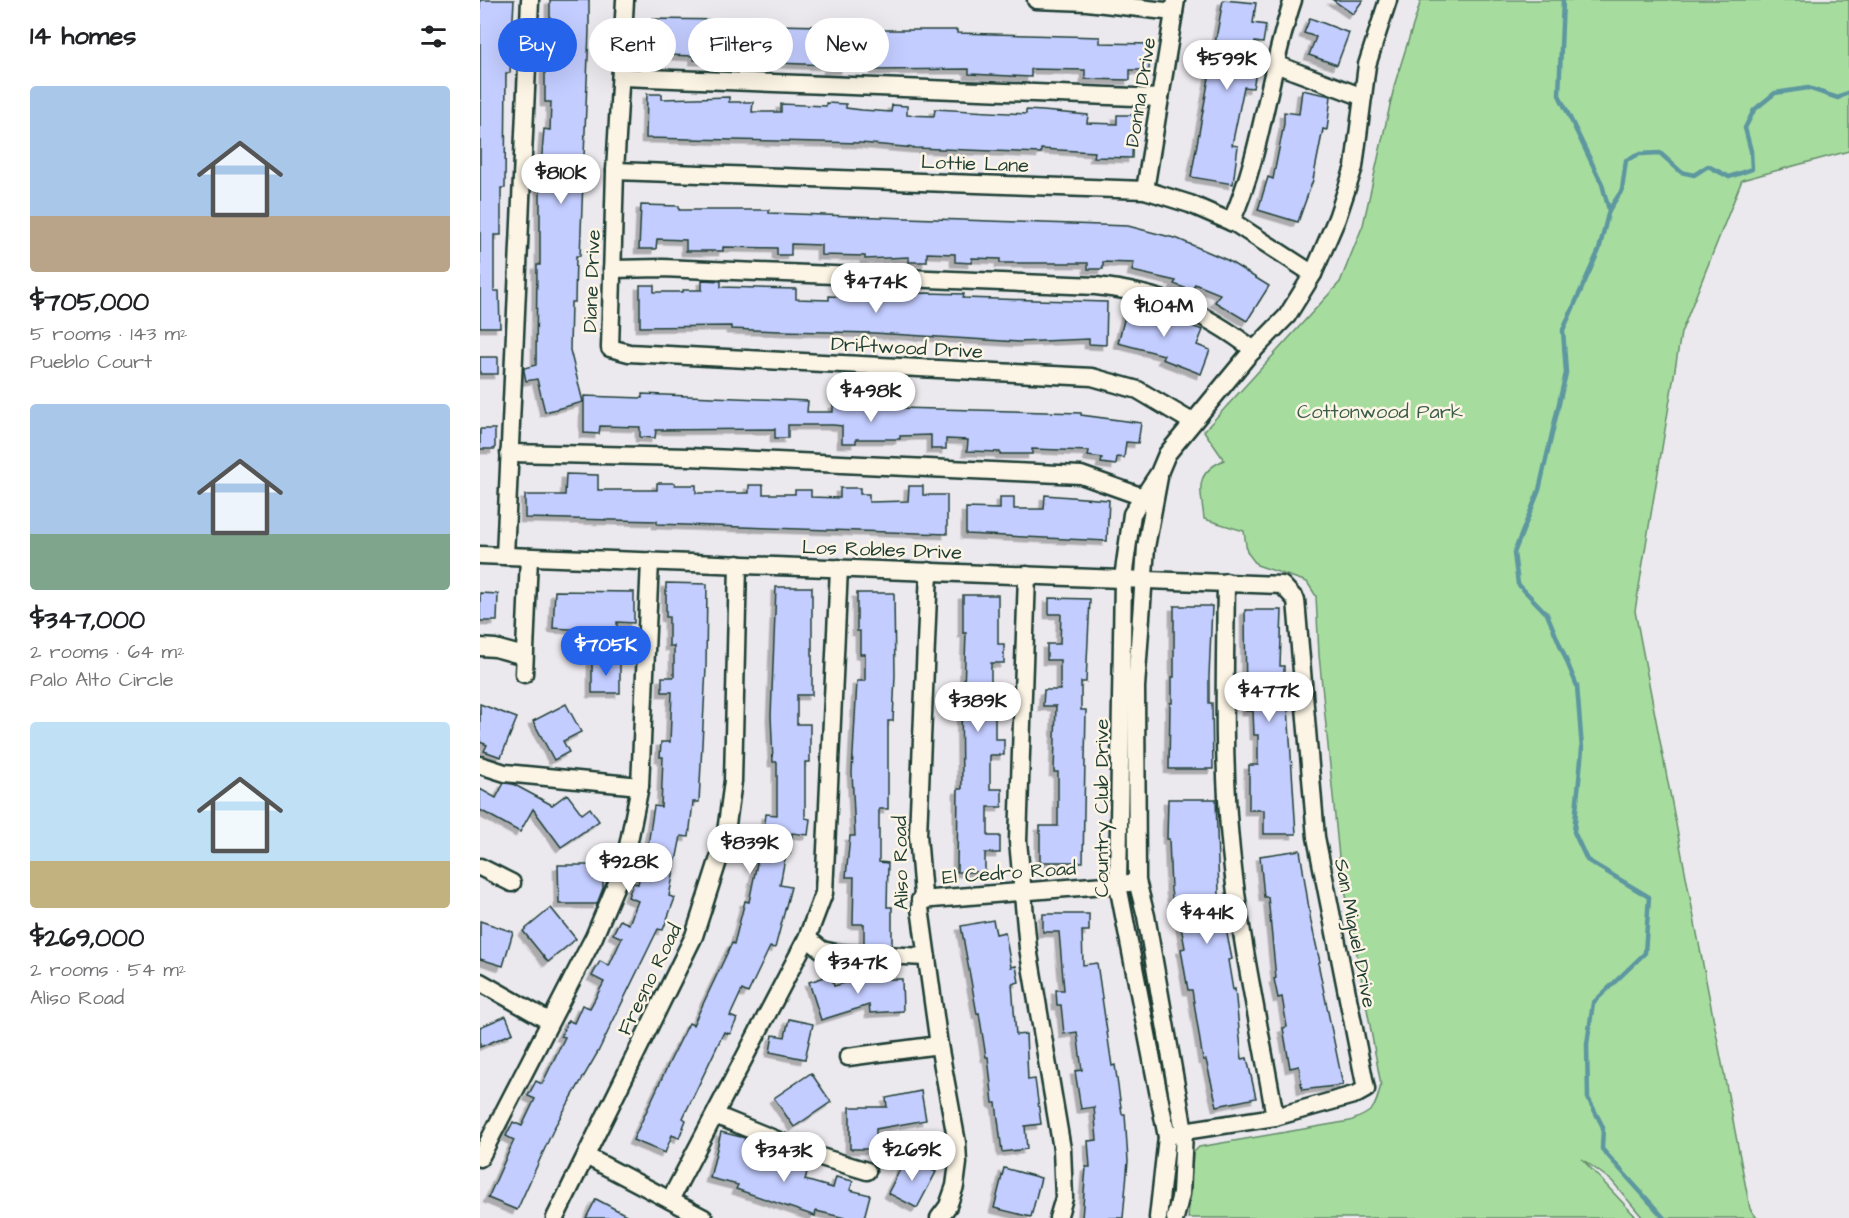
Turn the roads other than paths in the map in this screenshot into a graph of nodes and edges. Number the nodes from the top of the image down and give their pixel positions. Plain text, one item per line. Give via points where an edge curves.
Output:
1 (530, 0) edge
2 (625, 0) edge
3 (1036, 0) edge
4 (1293, 0) edge
5 (1388, 0) edge
6 (1087, 1) edge
7 (1175, 6) edge
8 (1275, 64) junction
9 (622, 77) junction
10 (1363, 97) junction
11 (1160, 98) junction
12 (615, 171) junction
13 (1145, 190) junction
14 (1231, 222) junction
15 (612, 269) junction
16 (1313, 274) junction
17 (610, 348) joint
18 (1254, 351) junction
19 (1192, 422) junction
20 (509, 453) junction
21 (1159, 473) junction
22 (1143, 497) junction
23 (480, 555) edge
24 (505, 556) junction
25 (529, 557) junction
26 (651, 561) junction
27 (738, 564) junction
28 (839, 568) junction
29 (929, 571) junction
30 (1027, 575) junction
31 (1123, 578) junction
32 (1144, 579) junction
33 (1226, 582) junction
34 (1282, 585) joint
35 (480, 647) edge
36 (524, 656) junction
37 (524, 674) dead end
38 (480, 765) edge
39 (640, 786) junction
40 (480, 867) edge
41 (1137, 881) junction
42 (512, 883) dead end
43 (1118, 885) junction
44 (1021, 893) junction
45 (920, 900) junction
46 (807, 938) junction
47 (927, 957) junction
48 (480, 982) edge
49 (549, 1021) junction
50 (939, 1045) junction
51 (848, 1058) dead end
52 (715, 1115) junction
53 (1275, 1117) junction
54 (1184, 1131) junction
55 (1167, 1137) junction
56 (586, 1156) junction
57 (480, 1158) edge
58 (867, 1171) dead end
59 (670, 1200) junction
60 (555, 1218) edge
61 (704, 1218) edge
62 (939, 1218) edge
63 (1058, 1218) edge
64 (1158, 1218) edge
65 (1175, 1218) edge

1 - 20 street
2 - 9 street, Diane Drive
3 - 6 street
4 - 8 street
5 - 10 street, Country Club Drive via 1367,65
6 - 7 street
7 - 11 street, Donna Drive
8 - 10 street
8 - 14 street via 1259,140
9 - 11 street
9 - 12 street, Diane Drive
10 - 16 street, Country Club Drive via 1354,167
11 - 13 street, Donna Drive
12 - 13 street, Lottie Lane
12 - 15 street, Diane Drive
13 - 14 street, Lottie Lane
14 - 16 street, Lottie Lane
15 - 17 street, Diane Drive
15 - 18 street via 731,270 1128,289 1187,307
16 - 18 street, Country Club Drive via 1287,316
17 - 19 street, Driftwood Drive via 629,353 1092,377 1138,390
18 - 19 street, Country Club Drive
19 - 21 street, Country Club Drive via 1167,454
20 - 22 street via 1081,475
20 - 24 street
21 - 22 street, Country Club Drive
21 - 32 street, Country Club Drive
22 - 31 street, Country Club Drive via 1132,514
23 - 24 street, Los Robles Drive
24 - 25 street, Los Robles Drive
25 - 26 street, Los Robles Drive
25 - 36 street
26 - 27 street, Los Robles Drive
26 - 39 street
27 - 28 street, Los Robles Drive
27 - 56 street, Fresno Road via 733,781 725,839 694,936
28 - 29 street, Los Robles Drive
28 - 46 street via 826,883
29 - 30 street, Los Robles Drive
29 - 45 street, Aliso Road via 918,835 923,895
30 - 31 street, Los Robles Drive
30 - 44 street via 1018,841
31 - 32 street, Los Robles Drive
31 - 43 street, Country Club Drive
32 - 33 street, Los Robles Drive
32 - 41 street, Country Club Drive via 1136,687
33 - 34 street, Los Robles Drive
33 - 53 street via 1231,850
34 - 53 street, San Miguel Drive via 1296,600 1316,837 1366,1089
35 - 36 street
36 - 37 street
38 - 39 street via 505,773
39 - 49 street via 624,866 613,897
40 - 42 street
41 - 43 street, El Cedro Road
41 - 54 street, Country Club Drive
43 - 44 street, El Cedro Road
43 - 55 street, Country Club Drive
44 - 45 street, El Cedro Road
44 - 63 street via 1061,1141 1064,1198
45 - 47 street, Aliso Road
46 - 47 street via 822,950 836,953
46 - 52 street
47 - 50 street, Aliso Road
48 - 49 street
49 - 57 street
50 - 51 street
50 - 62 street, Aliso Road via 958,1163 948,1206
52 - 58 street via 795,1148
52 - 59 street
53 - 54 street, San Miguel Drive
54 - 55 street, San Miguel Drive
54 - 65 street, Country Club Drive via 1181,1194
55 - 64 street, Country Club Drive
56 - 59 street
56 - 60 street, Fresno Road
59 - 61 street

